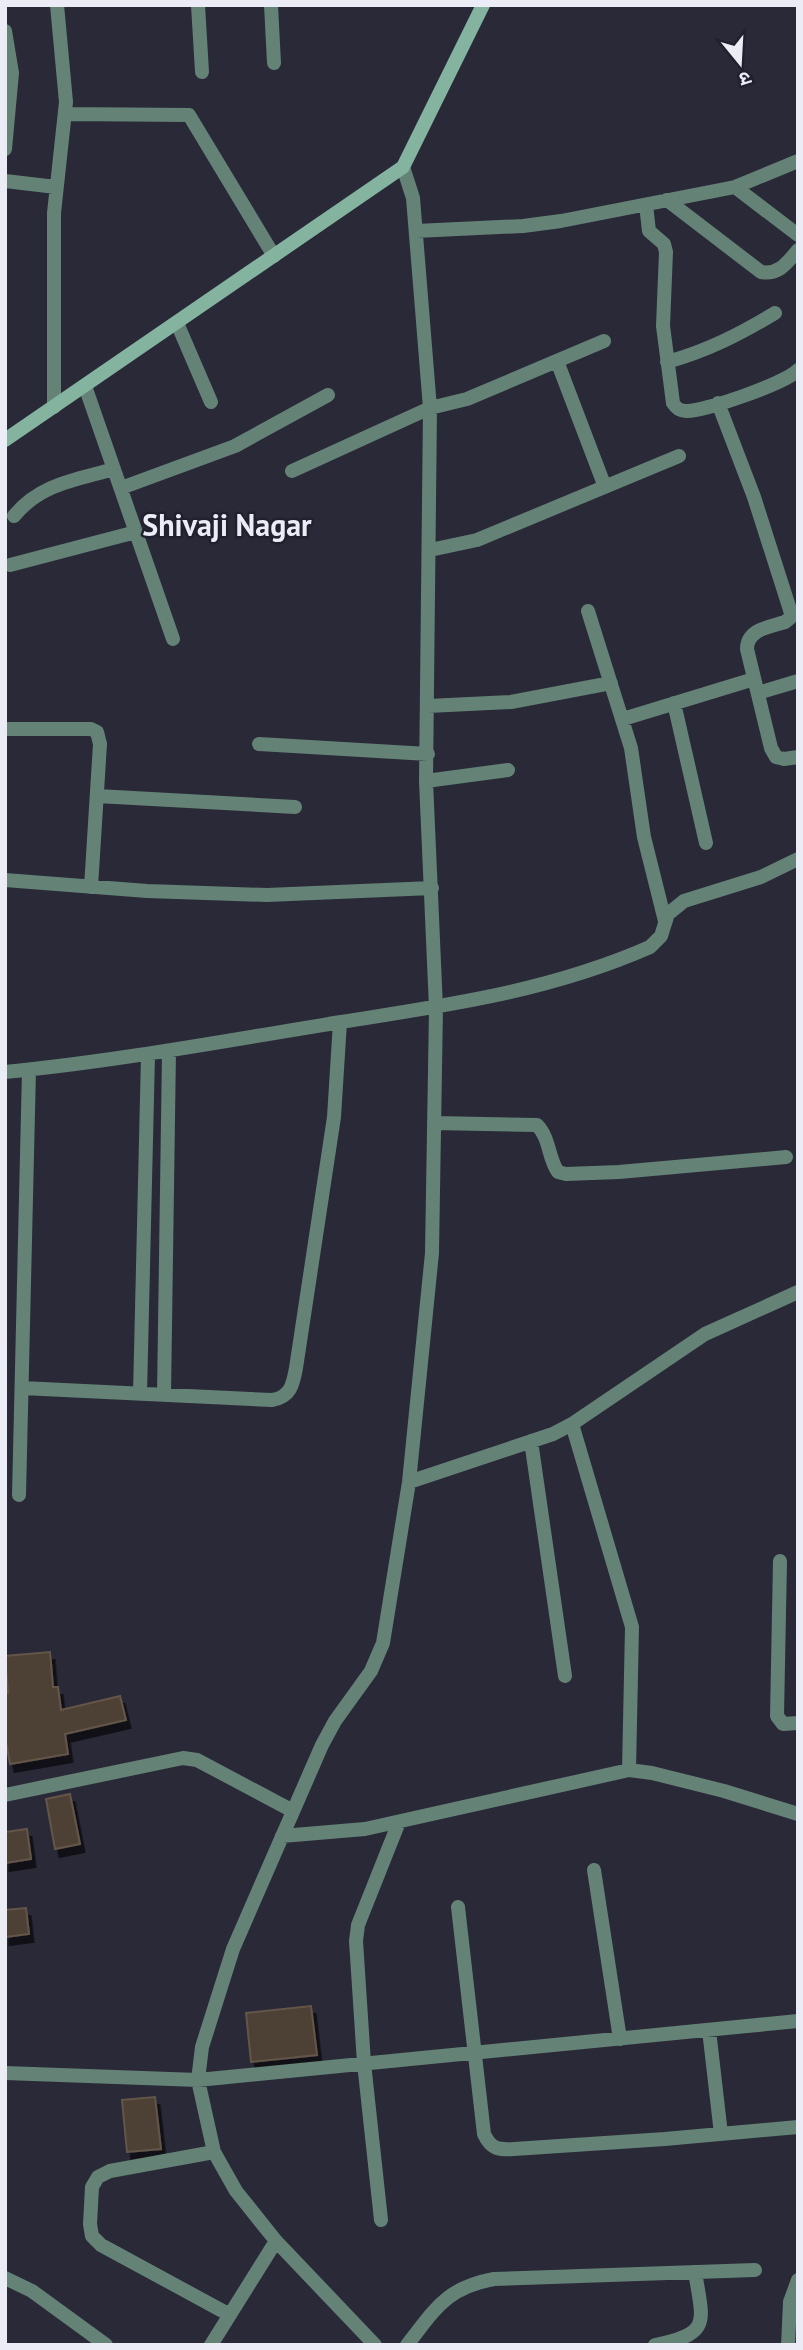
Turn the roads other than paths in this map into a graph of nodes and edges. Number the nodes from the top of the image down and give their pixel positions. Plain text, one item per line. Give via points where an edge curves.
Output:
1 (57, 5) edge
2 (198, 5) edge
3 (271, 5) edge
4 (482, 5) edge
5 (5, 31) edge
6 (274, 62) dead end
7 (202, 72) dead end
8 (65, 114) junction
9 (5, 149) edge
10 (798, 161) edge
11 (403, 167) junction
12 (5, 181) edge
13 (57, 187) junction
14 (735, 187) junction
15 (667, 200) junction
16 (646, 205) junction
17 (416, 231) junction
18 (798, 235) edge
19 (798, 250) edge
20 (274, 256) junction
21 (775, 313) dead end
22 (177, 323) junction
23 (604, 341) dead end
24 (557, 361) junction
25 (667, 362) junction
26 (796, 377) edge
27 (85, 386) junction
28 (328, 395) dead end
29 (211, 402) dead end
30 (718, 403) junction
31 (54, 407) junction
32 (430, 408) junction
33 (5, 440) edge
34 (679, 456) dead end
35 (114, 469) junction
36 (292, 471) dead end
37 (605, 487) junction
38 (121, 488) junction
39 (14, 516) dead end
40 (136, 532) junction
41 (430, 550) junction
42 (10, 565) dead end
43 (588, 611) dead end
44 (173, 639) dead end
45 (798, 681) edge
46 (611, 683) junction
47 (756, 686) junction
48 (674, 703) junction
49 (428, 706) junction
50 (623, 719) junction
51 (5, 729) edge
52 (259, 744) dead end
53 (428, 754) junction
54 (798, 757) edge
55 (508, 769) dead end
56 (426, 781) junction
57 (97, 796) junction
58 (295, 807) dead end
59 (706, 843) dead end
60 (798, 859) edge
61 (5, 880) edge
62 (91, 887) junction
63 (432, 888) junction
64 (665, 921) junction
65 (436, 1008) junction
66 (340, 1023) junction
67 (169, 1051) junction
68 (148, 1055) junction
69 (29, 1070) junction
70 (5, 1072) edge
71 (434, 1123) junction
72 (786, 1157) dead end
73 (143, 1258) junction
74 (166, 1258) junction
75 (798, 1292) edge
76 (22, 1388) junction
77 (140, 1394) junction
78 (164, 1395) junction
79 (572, 1424) junction
80 (531, 1441) junction
81 (409, 1482) junction
82 (19, 1495) dead end
83 (780, 1562) dead end
84 (565, 1676) dead end
85 (798, 1723) edge
86 (629, 1770) junction
87 (5, 1796) edge
88 (293, 1811) junction
89 (798, 1814) edge
90 (400, 1822) junction
91 (282, 1836) junction
92 (594, 1870) dead end
93 (458, 1907) dead end
94 (798, 2021) edge
95 (709, 2030) junction
96 (620, 2039) junction
97 (475, 2053) junction
98 (365, 2063) junction
99 (5, 2073) edge
100 (198, 2080) junction
101 (798, 2127) edge
102 (721, 2134) junction
103 (214, 2152) junction
104 (382, 2220) dead end
105 (276, 2241) junction
106 (755, 2270) dead end
107 (695, 2272) junction
108 (5, 2278) edge
109 (798, 2280) edge
110 (230, 2315) junction
111 (106, 2345) edge
112 (211, 2345) edge
113 (375, 2345) edge
114 (407, 2345) edge
115 (655, 2345) edge
116 (788, 2345) edge

1 - 8 street
2 - 7 street
3 - 6 street
4 - 11 street
5 - 9 street via 12,73
8 - 13 street
8 - 20 street via 190,115
10 - 14 street
11 - 17 street via 414,198
11 - 20 street
12 - 13 street
13 - 31 street
14 - 15 street
14 - 18 street
15 - 16 street
15 - 19 street via 761,272 784,267
16 - 17 street via 561,222
16 - 25 street via 649,231 666,252 663,326
17 - 32 street
20 - 22 street
21 - 25 street via 729,340
22 - 27 street
22 - 29 street
23 - 24 street
24 - 32 street via 467,399
24 - 37 street
25 - 30 street via 677,409 692,411
26 - 30 street
27 - 31 street
27 - 35 street
28 - 38 street via 235,446
30 - 47 street via 791,613 785,622 756,632 747,642
31 - 33 street
32 - 36 street
32 - 41 street
34 - 37 street
35 - 38 street
35 - 39 street via 45,490 25,502
37 - 41 street via 477,540
38 - 40 street
40 - 42 street
40 - 44 street
41 - 49 street
43 - 46 street
45 - 47 street
46 - 49 street via 531,700
46 - 50 street
47 - 48 street
47 - 54 street via 776,757
48 - 50 street
48 - 59 street
49 - 53 street
50 - 64 street
51 - 57 street via 97,732
52 - 53 street
53 - 56 street
55 - 56 street
56 - 63 street
57 - 58 street
57 - 62 street
60 - 64 street via 761,877 684,901
61 - 62 street
62 - 63 street via 267,895
63 - 65 street
64 - 65 street via 656,942 636,953 516,992
65 - 66 street
65 - 71 street
66 - 67 street
66 - 78 street via 334,1117 293,1384 288,1394 272,1399
67 - 68 street
67 - 74 street
68 - 69 street
68 - 73 street
69 - 70 street
69 - 76 street
71 - 72 street via 537,1125 553,1166 566,1174
71 - 81 street via 432,1253
73 - 74 street
73 - 77 street
74 - 78 street
75 - 79 street via 705,1334
76 - 77 street
76 - 82 street
77 - 78 street
79 - 80 street
79 - 86 street via 632,1627
80 - 81 street
80 - 84 street
81 - 88 street via 383,1643 371,1671 322,1745
83 - 85 street via 777,1716 783,1724
86 - 89 street via 724,1791
86 - 90 street
87 - 88 street via 183,1758 197,1760
88 - 91 street
90 - 91 street
90 - 98 street via 358,1925 356,1965
91 - 100 street via 233,1949 202,2048
92 - 96 street
93 - 97 street
94 - 95 street
95 - 96 street
95 - 102 street
96 - 97 street
97 - 98 street
97 - 102 street via 484,2134 489,2145 499,2150
98 - 100 street
98 - 104 street
99 - 100 street
100 - 103 street
101 - 102 street
103 - 105 street via 236,2191
103 - 110 street via 98,2177 92,2188 90,2224 92,2236 101,2245
105 - 110 street
105 - 113 street
106 - 107 street
107 - 114 street via 471,2283 437,2307
107 - 115 street via 700,2326 690,2336
108 - 111 street via 52,2304
109 - 116 street via 790,2302
110 - 112 street

